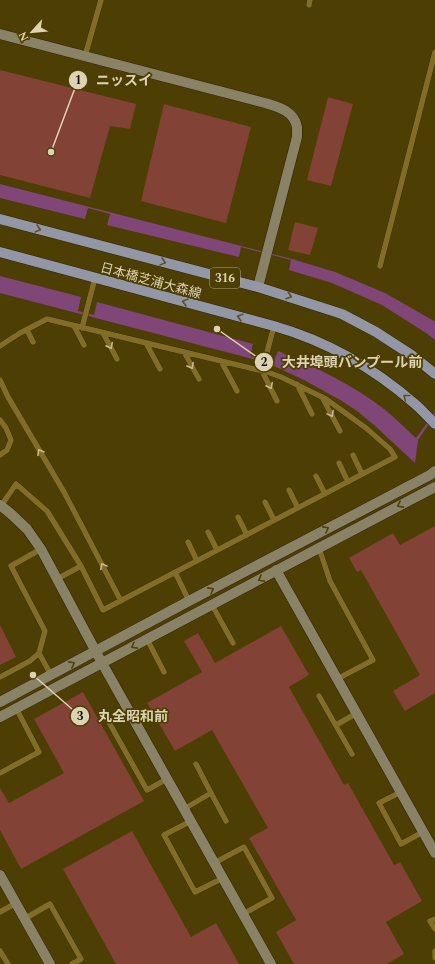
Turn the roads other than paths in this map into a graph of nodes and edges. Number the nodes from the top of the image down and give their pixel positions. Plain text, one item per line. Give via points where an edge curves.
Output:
1 (101, 0) edge
2 (0, 34) edge
3 (435, 52) edge
4 (85, 56) junction
5 (0, 219) edge
6 (0, 252) edge
7 (380, 266) dead end
8 (95, 278) junction
9 (258, 286) junction
10 (74, 326) junction
11 (274, 326) junction
12 (82, 328) junction
13 (27, 330) junction
14 (103, 333) junction
15 (33, 342) dead end
16 (146, 343) junction
17 (84, 345) dead end
18 (0, 346) edge
19 (184, 352) junction
20 (117, 359) dead end
21 (221, 361) junction
22 (160, 369) dead end
23 (262, 371) junction
24 (435, 374) edge
25 (0, 380) edge
26 (199, 380) dead end
27 (296, 384) junction
28 (237, 390) dead end
29 (322, 397) junction
30 (277, 401) dead end
31 (312, 414) dead end
32 (0, 420) edge
33 (435, 424) edge
34 (340, 431) dead end
35 (0, 455) edge
36 (353, 456) dead end
37 (339, 463) dead end
38 (435, 471) edge
39 (362, 474) junction
40 (316, 476) dead end
41 (348, 482) junction
42 (435, 487) edge
43 (289, 490) dead end
44 (325, 494) junction
45 (265, 502) dead end
46 (1, 506) edge
47 (298, 508) junction
48 (238, 517) dead end
49 (274, 520) junction
50 (208, 532) dead end
51 (247, 535) junction
52 (188, 542) dead end
53 (319, 548) junction
54 (41, 549) junction
55 (217, 550) junction
56 (197, 561) junction
57 (80, 566) junction
58 (276, 570) junction
59 (175, 572) junction
60 (57, 579) junction
61 (121, 600) junction
62 (189, 601) junction
63 (212, 605) junction
64 (147, 639) junction
65 (233, 643) dead end
66 (95, 651) junction
67 (39, 653) junction
68 (102, 663) junction
69 (164, 672) dead end
70 (51, 675) junction
71 (0, 677) edge
72 (338, 679) junction
73 (319, 696) dead end
74 (0, 702) edge
75 (16, 708) junction
76 (357, 713) junction
77 (0, 717) edge
78 (106, 717) dead end
79 (336, 725) junction
80 (352, 754) dead end
81 (196, 764) dead end
82 (0, 773) edge
83 (167, 779) junction
84 (401, 792) junction
85 (212, 793) junction
86 (184, 809) junction
87 (191, 821) junction
88 (226, 821) dead end
89 (424, 832) junction
90 (435, 853) edge
91 (214, 863) junction
92 (0, 875) edge
93 (223, 878) junction
94 (16, 903) junction
95 (0, 912) edge
96 (243, 914) junction
97 (435, 918) edge
98 (24, 919) junction
99 (435, 929) edge
100 (0, 951) edge
101 (435, 951) edge
102 (435, 958) edge
103 (8, 964) edge
104 (50, 964) edge
105 (72, 964) edge
106 (271, 964) edge

1 - 4 lane
2 - 4 street
3 - 7 lane
4 - 9 street via 280,107 294,119 297,137
5 -> 9 main road, 日本橋芝浦大森線 / 316
6 - 8 main road, 日本橋芝浦大森線
11 -> 8 main road, 日本橋芝浦大森線
8 - 12 lane
9 -> 24 main road, 日本橋芝浦大森線 / 316 via 342,314 382,336
10 - 12 lane
10 - 13 lane via 47,319
10 - 17 lane
11 - 23 lane
33 -> 11 main road, 日本橋芝浦大森線 via 386,381 357,362 303,336
12 - 14 lane
13 - 15 lane
13 - 18 lane
14 - 16 lane
14 -> 20 lane
16 - 19 lane
16 - 22 lane
19 - 21 lane
19 -> 26 lane
21 - 23 lane
21 - 28 lane
23 - 27 lane
23 -> 30 lane
61 -> 25 lane via 64,492
27 - 29 lane
27 - 31 lane
29 -> 34 lane
29 - 39 lane via 366,428 396,457
32 - 35 lane via 11,440 7,450
36 - 39 lane
37 - 41 lane
62 -> 38 street
39 - 41 lane
40 - 44 lane
41 - 44 lane
42 -> 53 street
43 - 47 lane
44 - 47 lane
45 - 49 lane
46 - 54 street via 28,529
46 - 57 lane via 16,484 47,511
47 - 49 lane
48 - 51 lane
49 - 51 lane
50 - 55 lane
51 - 55 lane
52 - 56 lane
53 - 58 street
53 - 72 lane via 330,581 373,660
54 - 60 street
54 - 67 lane via 11,566 45,631
55 - 56 lane
56 - 59 lane
57 - 60 lane
57 - 61 lane via 103,610
58 -> 63 street
58 - 72 street
59 - 61 lane
59 - 62 lane
60 - 66 street
62 - 66 street
63 - 64 street
63 - 65 lane
64 -> 68 street
64 - 69 lane
66 - 68 street
70 -> 66 street
67 - 70 lane
67 - 71 lane via 30,661
68 - 75 street
68 - 83 street
70 - 74 street
72 - 76 street
73 - 79 lane
75 - 77 street
75 - 82 lane via 39,752
76 - 79 lane
76 - 84 street
78 - 83 lane via 147,790
79 - 80 lane
81 - 85 lane
83 - 86 street
84 - 89 street
84 - 89 lane via 379,803 401,844
85 - 86 lane
85 - 88 lane
86 - 87 street
87 - 91 street
87 - 93 lane via 164,835 195,892
89 - 90 street
91 - 93 street
91 - 96 lane via 244,847 272,898
92 - 94 street
93 - 96 street
94 - 95 lane
94 - 98 street
96 - 106 street
97 - 99 lane via 430,921
98 - 104 street
98 - 105 lane via 50,904 81,959
100 - 103 lane
101 - 102 lane

